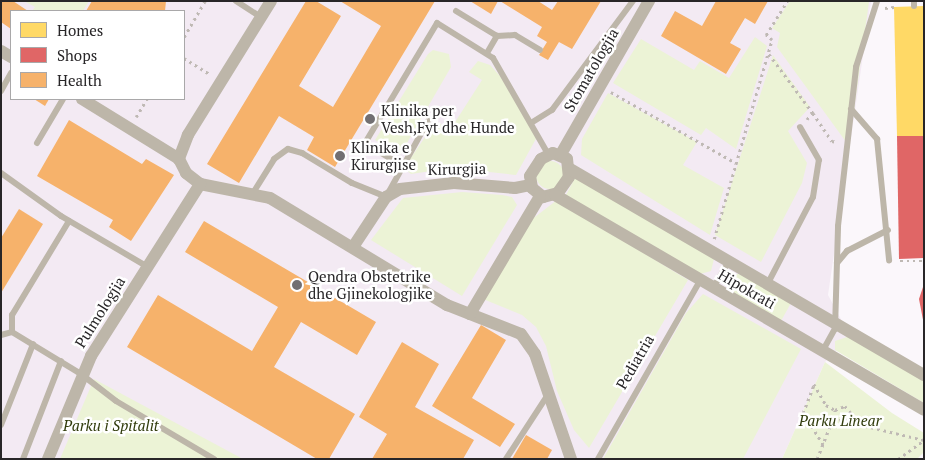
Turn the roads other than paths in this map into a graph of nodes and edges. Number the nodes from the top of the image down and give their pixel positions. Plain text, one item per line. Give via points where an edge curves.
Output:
1 (236, 1) edge
2 (271, 1) edge
3 (633, 1) edge
4 (649, 1) edge
5 (877, 1) edge
6 (456, 11) dead end
7 (261, 17) junction
8 (497, 36) junction
9 (540, 50) dead end
10 (487, 53) junction
11 (10, 75) edge
12 (1, 91) edge
13 (61, 100) edge
14 (84, 100) edge
15 (850, 109) junction
16 (428, 121) dead end
17 (530, 123) junction
18 (800, 126) road end
19 (36, 143) dead end
20 (548, 154) junction
21 (561, 154) junction
22 (179, 159) junction
23 (401, 165) junction
24 (570, 169) junction
25 (1, 173) edge
26 (200, 184) junction
27 (530, 185) junction
28 (253, 194) junction
29 (555, 195) junction
30 (540, 196) junction
31 (386, 197) junction
32 (69, 221) junction
33 (888, 230) junction
34 (353, 247) junction
35 (889, 260) dead end
36 (729, 261) junction
37 (836, 262) junction
38 (148, 267) junction
39 (700, 281) junction
40 (768, 283) junction
41 (713, 288) junction
42 (470, 314) junction
43 (836, 322) junction
44 (12, 332) junction
45 (2, 336) edge
46 (33, 344) junction
47 (822, 352) junction
48 (60, 362) junction
49 (81, 374) junction
50 (924, 375) edge
51 (547, 396) junction
52 (924, 410) edge
53 (1, 425) edge
54 (23, 459) edge
55 (48, 459) edge
56 (214, 459) edge
57 (506, 459) edge
58 (571, 459) edge
59 (598, 459) edge

1 - 7 lane
2 - 7 street
3 - 17 lane via 552,110
4 - 21 street, Stomatologjia
5 - 15 lane via 856,67
6 - 8 lane
7 - 22 street via 188,135
8 - 9 lane via 515,35
8 - 10 lane
10 - 17 lane via 497,64
10 - 23 lane via 437,23 365,142
11 - 12 lane
13 - 19 lane
14 - 22 street
15 - 33 lane via 877,139
15 - 37 lane
16 - 23 lane, Kirurgjia
17 - 20 lane
18 - 40 lane via 819,160 813,197
20 - 21 street
20 - 27 street via 538,162
21 - 24 street, Hipokrati
22 - 26 street via 186,173
23 - 31 lane, Kirurgjia
24 - 29 street via 566,183
24 - 36 street, Hipokrati
25 - 32 lane, Pulmologjia
26 - 28 street
26 - 38 street, Pulmologjia
27 - 30 street
27 - 31 street, Kirurgjia via 515,188 485,183 429,184 400,189
28 - 31 lane via 274,159 288,149 302,153 352,183
28 - 34 street via 278,202
29 - 30 street
29 - 39 street, Hipokrati
30 - 42 street
31 - 34 street, Kirurgjia
32 - 38 lane, Pulmologjia
32 - 44 lane via 12,315
33 - 35 lane
33 - 37 lane via 847,251
34 - 42 street via 370,261 447,306
36 - 40 street, Hipokrati
36 - 41 lane
37 - 43 lane
38 - 49 street, Pulmologjia
39 - 41 street, Hipokrati
39 - 59 lane, Pediatria
40 - 43 street, Hipokrati
41 - 47 street, Hipokrati
42 - 51 street via 521,334 535,354
43 - 47 lane
43 - 50 street, Hipokrati
44 - 45 lane
44 - 46 lane
46 - 48 lane
46 - 53 lane
47 - 52 street, Hipokrati
48 - 49 lane
48 - 54 lane
49 - 55 street, Pulmologjia
49 - 56 lane via 116,401
51 - 57 lane
51 - 58 street

